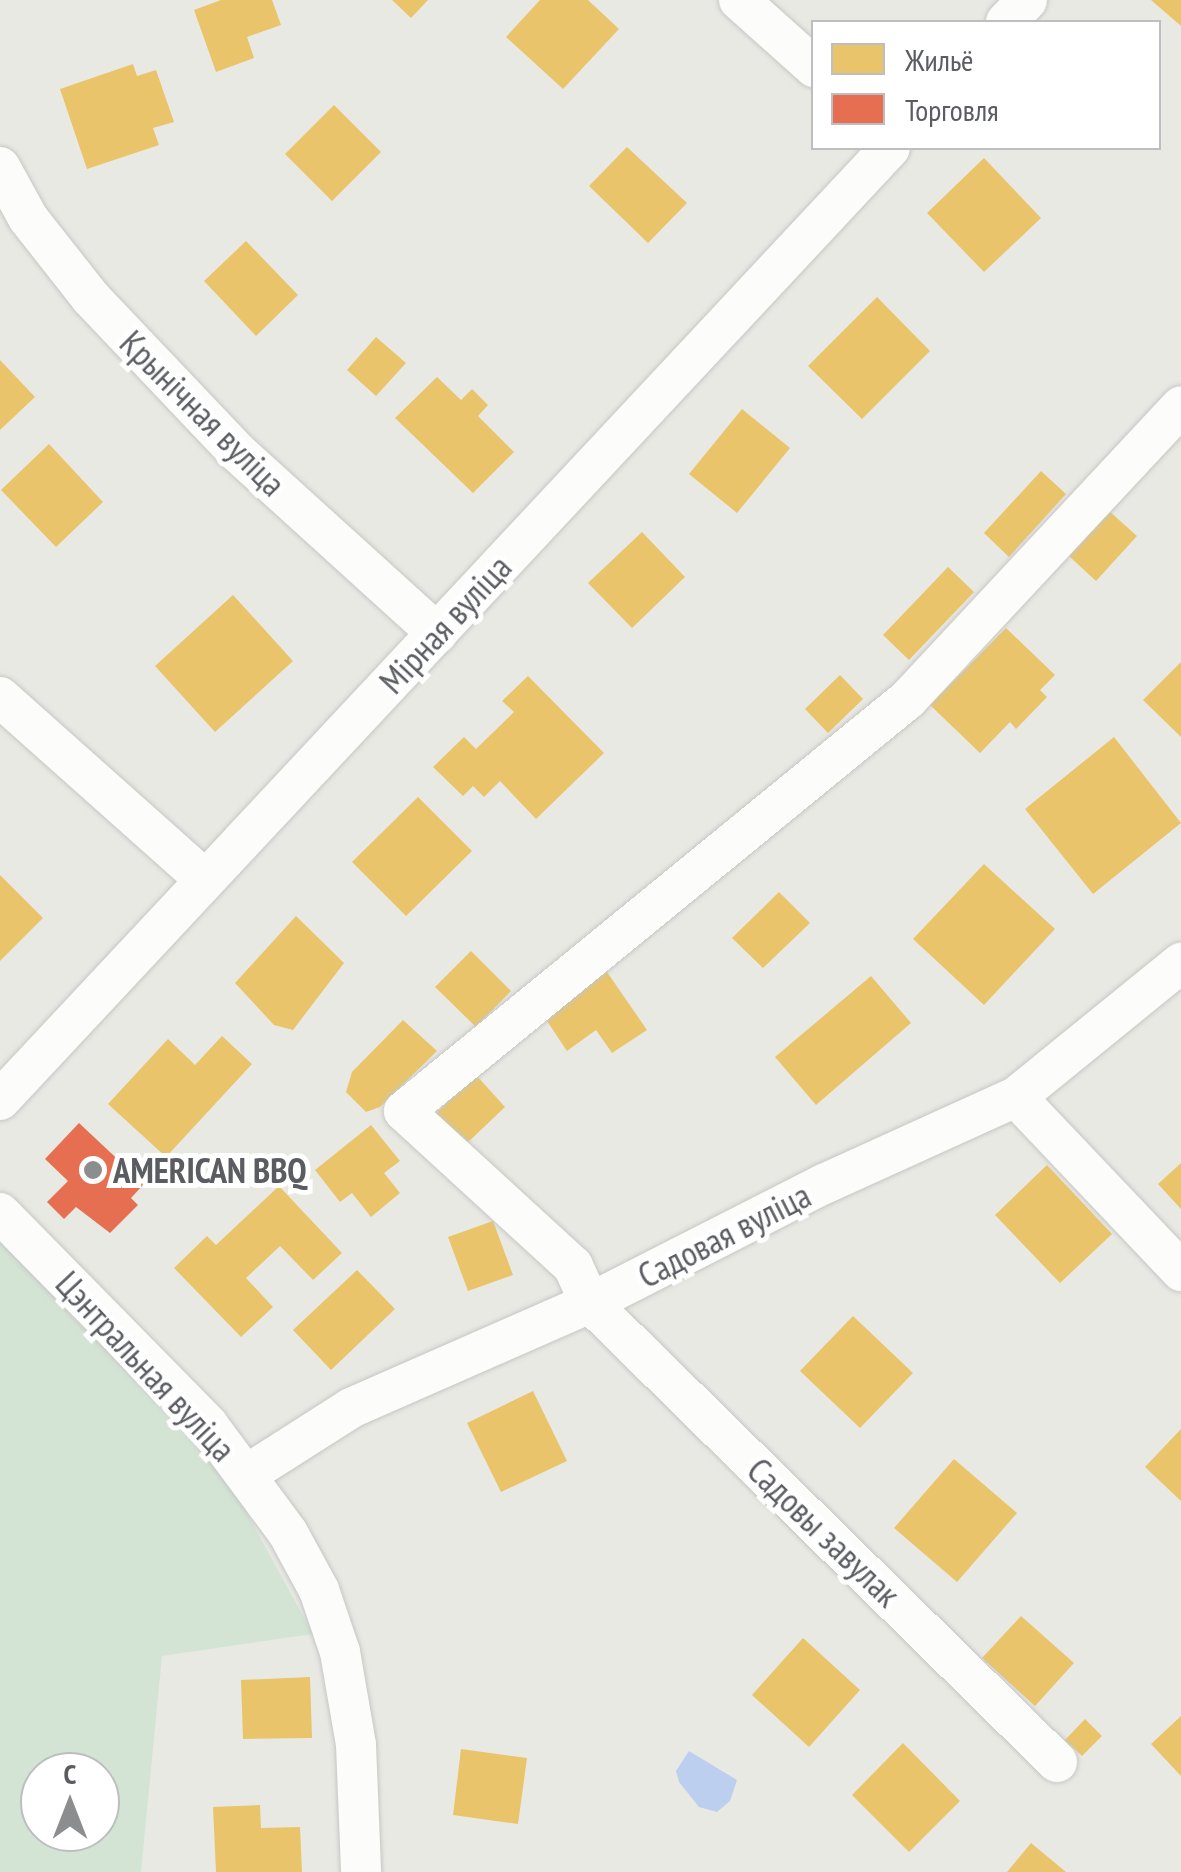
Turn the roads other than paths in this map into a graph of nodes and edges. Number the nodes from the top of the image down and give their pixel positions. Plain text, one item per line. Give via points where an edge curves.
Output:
1 (739, 0) edge
2 (1027, 0) edge
3 (1008, 20) edge
4 (811, 64) edge
5 (888, 150) edge
6 (0, 167) edge
7 (1181, 406) edge
8 (437, 633) junction
9 (0, 697) edge
10 (203, 878) junction
11 (1181, 963) edge
12 (1016, 1097) junction
13 (0, 1100) edge
14 (0, 1213) edge
15 (1181, 1272) edge
16 (590, 1303) junction
17 (246, 1475) junction
18 (1057, 1762) dead end
19 (361, 1872) edge

1 - 4 street
2 - 3 street
5 - 8 street, Мірная вуліца
6 - 8 street, Крынічная вуліца via 28,218 91,298 234,450
7 - 16 street, Садовы завулак via 908,699 404,1111 573,1266
8 - 10 street, Мірная вуліца
9 - 10 street
10 - 13 street, Мірная вуліца
11 - 12 street, Садовая вуліца
12 - 15 street
12 - 16 street, Садовая вуліца via 824,1184
14 - 17 street, Цэнтральная вуліца via 208,1425
16 - 17 street, Садовая вуліца via 351,1408
16 - 18 street, Садовы завулак
17 - 19 street, Цэнтральная вуліца via 319,1590 340,1652 356,1745

